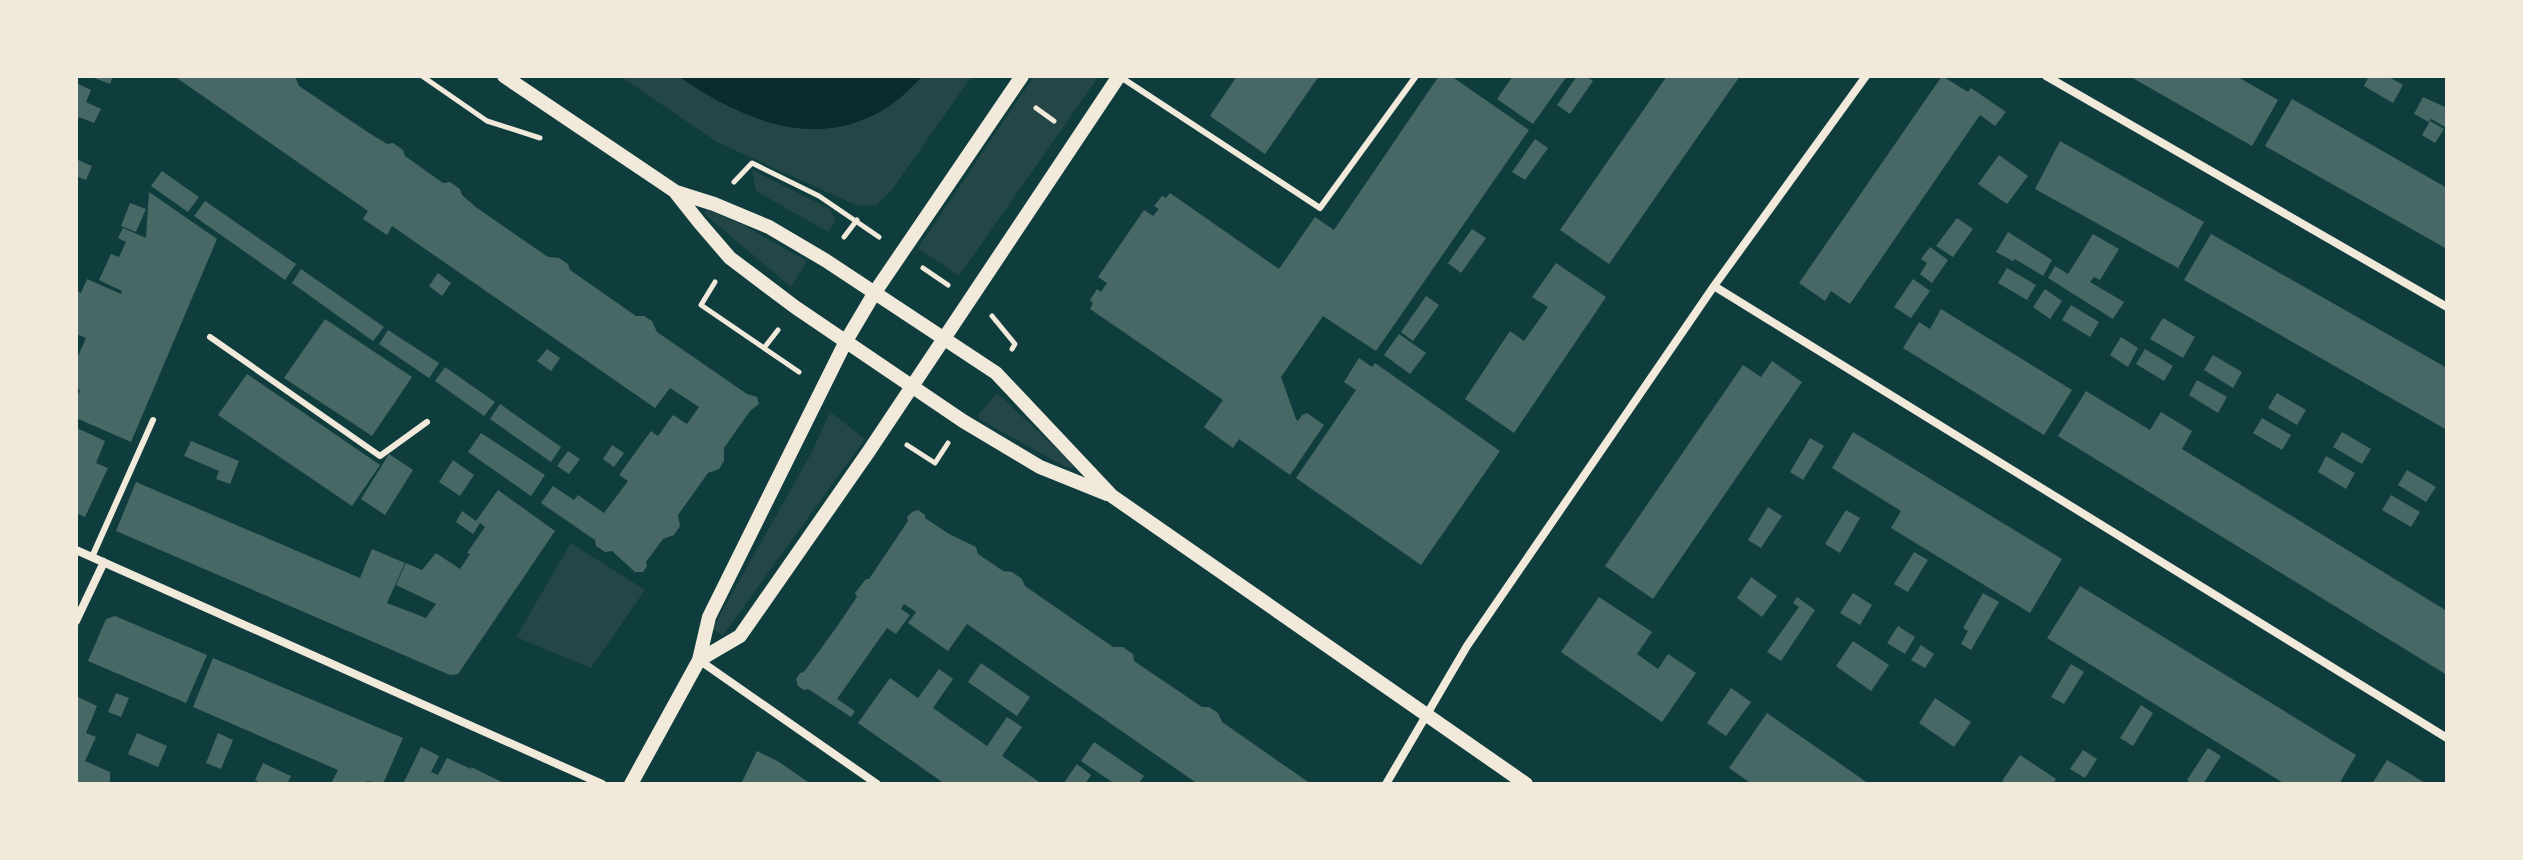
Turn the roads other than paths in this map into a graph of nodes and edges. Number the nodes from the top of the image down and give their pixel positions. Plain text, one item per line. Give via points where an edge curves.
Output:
1 (504, 76) edge
2 (1022, 76) edge
3 (1119, 76) edge
4 (1416, 76) edge
5 (1866, 76) edge
6 (2046, 76) edge
7 (676, 192) junction
8 (1714, 286) junction
9 (875, 292) junction
10 (2447, 307) edge
11 (210, 337) dead end
12 (944, 338) junction
13 (846, 341) junction
14 (911, 386) junction
15 (153, 420) dead end
16 (427, 422) dead end
17 (1112, 496) junction
18 (76, 550) edge
19 (92, 557) junction
20 (104, 562) junction
21 (76, 621) edge
22 (699, 660) junction
23 (1427, 715) junction
24 (2447, 738) edge
25 (602, 784) edge
26 (631, 784) edge
27 (877, 784) edge
28 (1386, 784) edge
29 (1526, 784) edge

1 - 7 street
2 - 9 street
3 - 4 lane via 1320,208
3 - 12 street
5 - 8 street
6 - 10 street
7 - 9 street via 769,227
7 - 13 street via 730,258
8 - 23 street via 1467,646
8 - 24 street
9 - 12 street
9 - 13 street
11 - 16 lane via 380,456
12 - 14 street
12 - 17 street via 1007,383
13 - 14 street
13 - 22 street via 709,617
14 - 17 street via 1040,467
14 - 22 street via 740,636
15 - 19 lane
17 - 23 street
18 - 19 street
19 - 20 street
20 - 21 street
20 - 25 street
22 - 26 street
22 - 27 street
23 - 28 street
23 - 29 street

